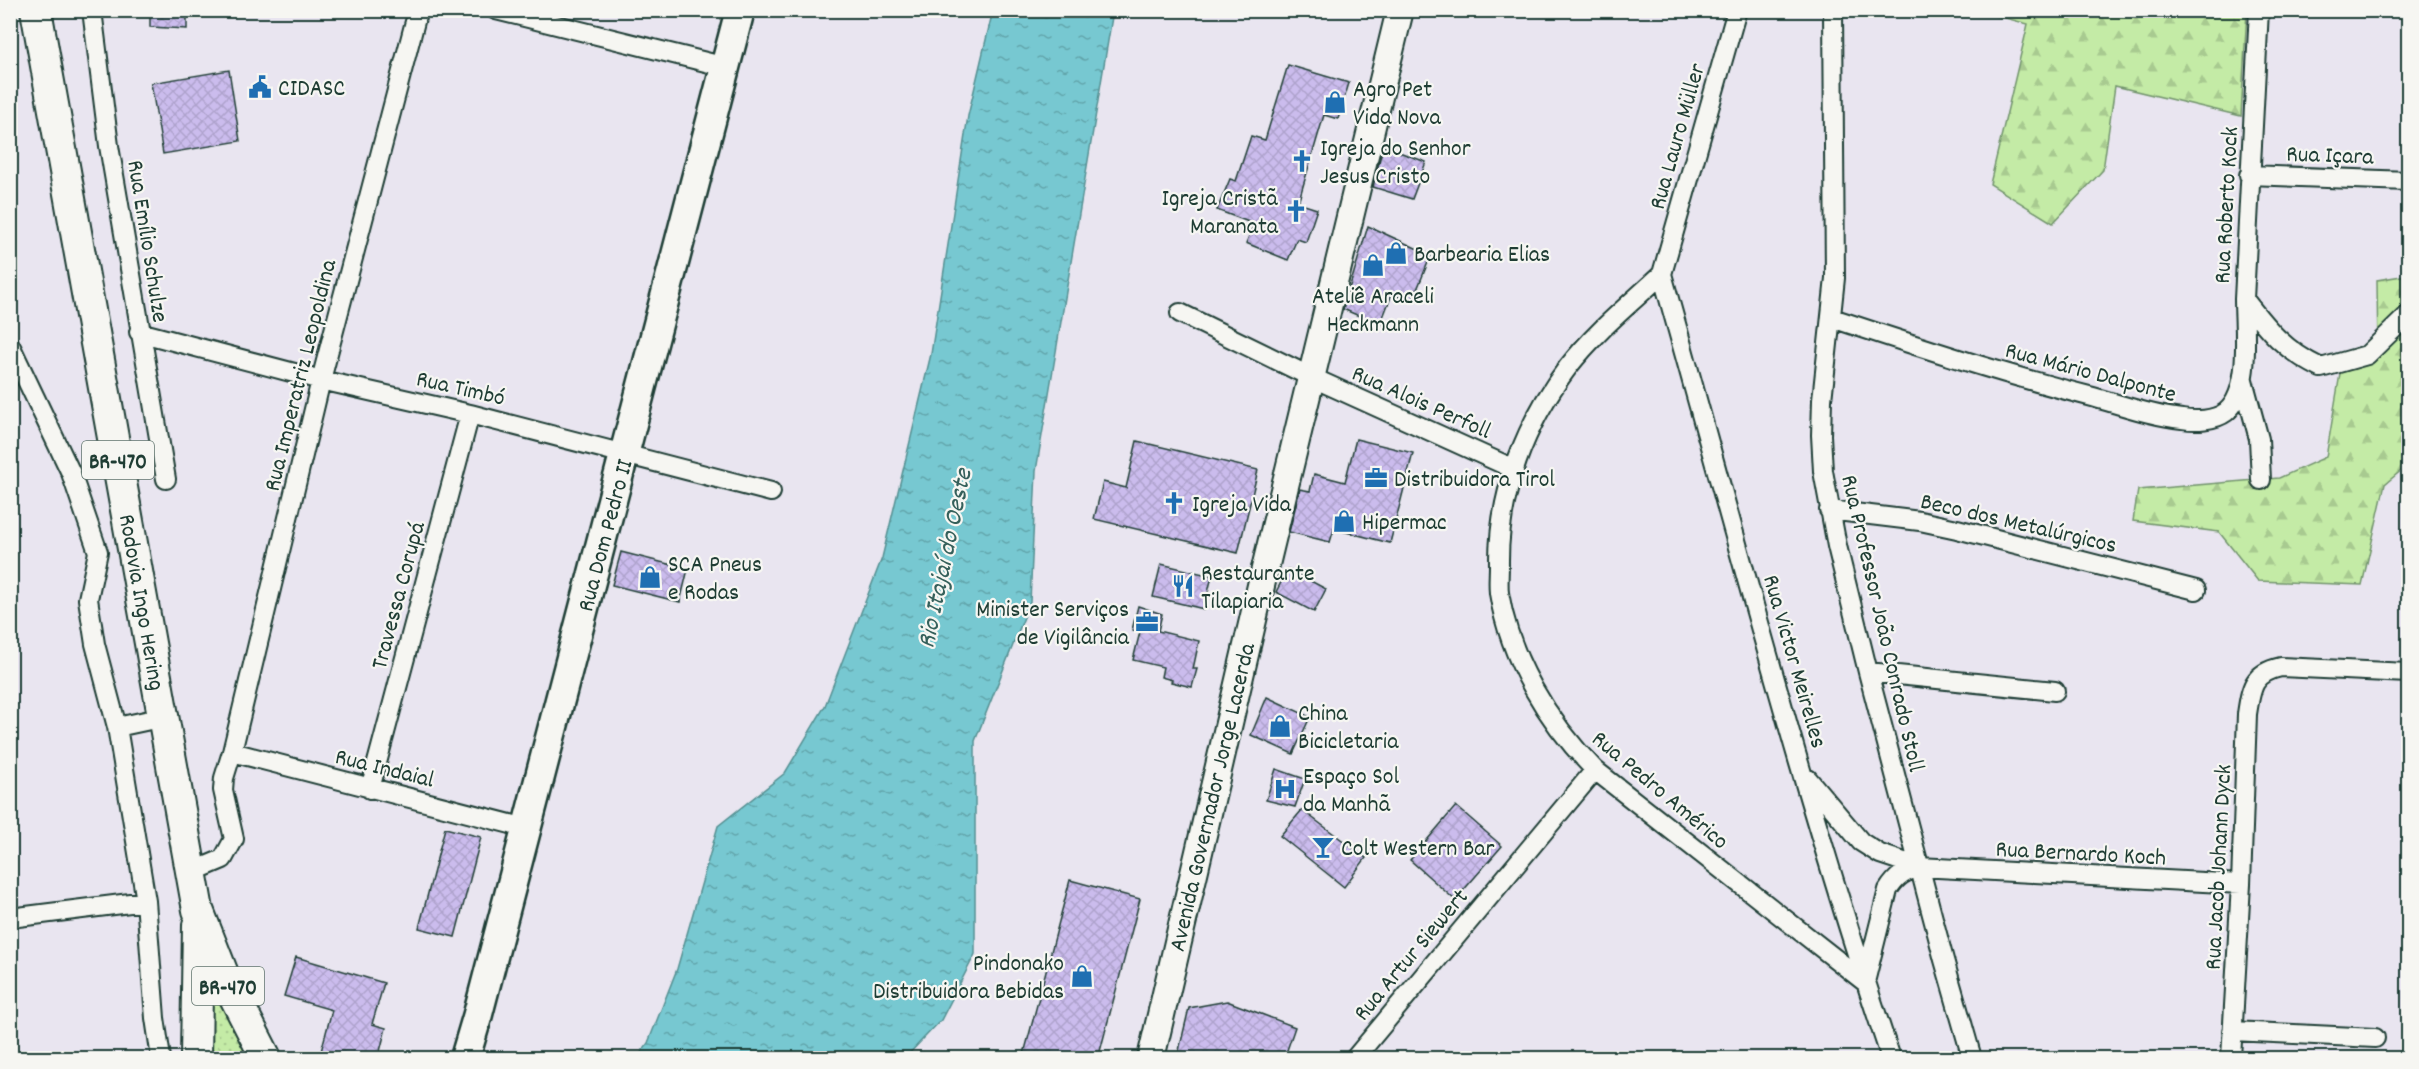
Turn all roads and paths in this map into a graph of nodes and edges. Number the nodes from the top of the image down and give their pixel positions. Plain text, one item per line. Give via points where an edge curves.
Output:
1 (36, 10) edge
2 (92, 10) edge
3 (418, 10) edge
4 (496, 10) edge
5 (740, 10) edge
6 (1400, 10) edge
7 (1737, 10) edge
8 (1833, 10) edge
9 (2259, 10) edge
10 (726, 68) junction
11 (2249, 175) junction
12 (2409, 181) edge
13 (1662, 274) junction
14 (2244, 298) junction
15 (1180, 313) dead end
16 (2409, 315) edge
17 (1832, 318) junction
18 (140, 332) junction
19 (10, 345) edge
20 (1311, 377) junction
21 (321, 380) junction
22 (2243, 380) junction
23 (470, 414) junction
24 (626, 453) junction
25 (1514, 469) junction
26 (166, 479) dead end
27 (2261, 480) dead end
28 (771, 492) dead end
29 (1829, 510) junction
30 (132, 538) junction
31 (98, 552) junction
32 (2196, 590) dead end
33 (1868, 672) junction
34 (2409, 674) edge
35 (2055, 691) dead end
36 (164, 717) junction
37 (117, 727) junction
38 (232, 752) junction
39 (1594, 770) junction
40 (1802, 772) junction
41 (370, 789) junction
42 (526, 828) junction
43 (1880, 854) junction
44 (1919, 867) junction
45 (192, 872) junction
46 (2241, 884) junction
47 (1888, 890) junction
48 (146, 902) junction
49 (198, 910) junction
50 (10, 918) edge
51 (1865, 982) junction
52 (2232, 1031) junction
53 (2375, 1038) dead end
54 (161, 1059) edge
55 (196, 1059) edge
56 (266, 1059) edge
57 (465, 1059) edge
58 (1150, 1059) edge
59 (1355, 1059) edge
60 (1891, 1059) edge
61 (1972, 1059) edge
62 (2231, 1059) edge

1 - 30 highway, Rodovia Ingo Hering / BR-470
2 - 18 street, Rua Emílio Schulze via 109,146
3 - 21 street, Rua Imperatriz Leopoldina
4 - 10 street
5 - 10 main road, Rua Dom Pedro II
6 - 20 main road, Avenida Governador Jorge Lacerda
7 - 13 street, Rua Lauro Müller
8 - 17 street, Rua Professor João Conrado Stoll
9 - 11 street, Rua Roberto Kock
10 - 24 main road, Rua Dom Pedro II
11 - 12 street, Rua Içara
11 - 14 street, Rua Roberto Kock
13 - 25 street, Rua Pedro Américo via 1601,330 1569,366 1527,435
13 - 40 street, Rua Victor Meirelles
14 - 16 street, Rua Roberto Kock via 2285,347 2321,369 2367,355
14 - 22 street, Rua Mário Dalponte
15 - 20 street, Rua Alois Perfoll
17 - 22 street, Rua Mário Dalponte via 2023,379 2181,419 2211,419 2225,413 2236,400
17 - 29 street, Rua Professor João Conrado Stoll via 1821,435
18 - 21 street, Rua Timbó
18 - 26 street, Rua Emílio Schulze
19 - 31 street via 71,473
20 - 25 street, Rua Alois Perfoll
20 - 58 main road, Avenida Governador Jorge Lacerda
21 - 23 street, Rua Timbó
21 - 38 street, Rua Imperatriz Leopoldina
22 - 27 street via 2259,439
23 - 24 street, Rua Timbó
23 - 41 street, Travessa Corupá
24 - 28 street, Rua Timbó
24 - 42 main road, Rua Dom Pedro II
25 - 39 street, Rua Pedro Américo via 1502,511 1498,551 1499,592 1508,630 1536,696 1574,750
29 - 32 street, Beco dos Metalúrgicos via 1957,529
29 - 33 street, Rua Professor João Conrado Stoll
30 - 31 street
30 - 36 highway, Rodovia Ingo Hering / BR-470
31 - 37 street via 88,599 95,645
33 - 35 street
33 - 44 street, Rua Professor João Conrado Stoll
34 - 46 street, Rua Jacob Johann Dyck via 2282,667 2266,670 2256,679 2247,714
36 - 37 street
36 - 45 highway, Rodovia Ingo Hering / BR-470
37 - 48 street
38 - 41 street, Rua Indaial
38 - 45 street, Rua Imperatriz Leopoldina via 223,790 234,839 223,859
39 - 51 street, Rua Pedro Américo
39 - 59 street, Rua Artur Siewert
40 - 43 street, Rua Bernardo Koch via 1861,842
40 - 51 street, Rua Victor Meirelles
41 - 42 street, Rua Indaial
42 - 57 main road, Rua Dom Pedro II
43 - 44 street, Rua Bernardo Koch
43 - 47 street
44 - 46 street, Rua Bernardo Koch
44 - 47 street via 1902,873
44 - 61 street, Rua Professor João Conrado Stoll
45 - 49 highway, Rodovia Ingo Hering / BR-470
46 - 52 street, Rua Jacob Johann Dyck
47 - 51 street
48 - 50 street
48 - 54 street
49 - 55 highway, Rodovia Ingo Hering / BR-470
49 - 56 highway, Rodovia Ingo Hering / BR-470 via 222,974
51 - 60 street, Rua Victor Meirelles
52 - 53 street
52 - 62 street, Rua Jacob Johann Dyck

